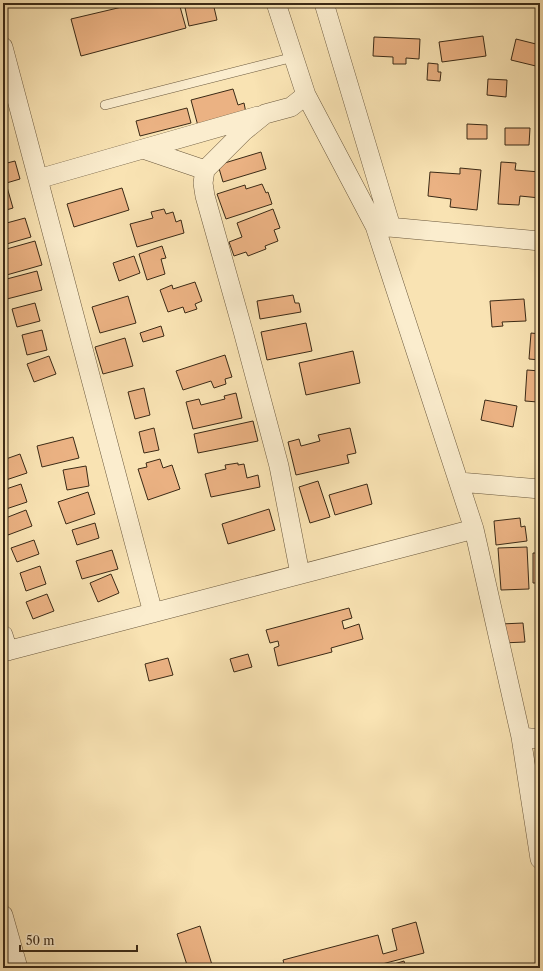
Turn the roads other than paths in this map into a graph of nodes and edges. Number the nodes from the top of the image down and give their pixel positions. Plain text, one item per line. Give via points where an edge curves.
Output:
1 (276, 3) edge
2 (324, 3) edge
3 (3, 47) edge
4 (294, 57) junction
5 (306, 95) junction
6 (105, 105) dead end
7 (265, 114) junction
8 (143, 149) junction
9 (205, 170) junction
10 (38, 179) junction
11 (383, 227) junction
12 (540, 241) edge
13 (459, 482) junction
14 (540, 489) edge
15 (474, 529) junction
16 (300, 574) junction
17 (153, 613) junction
18 (4, 646) edge
19 (521, 737) junction
20 (540, 739) edge
21 (540, 859) edge
22 (3, 915) edge
23 (18, 968) edge

1 - 4 street
2 - 11 street
3 - 10 street
4 - 5 street
4 - 6 lane
5 - 7 street via 291,107
5 - 11 street
7 - 8 street
7 - 9 street
8 - 9 street
8 - 10 street
9 - 16 street via 205,196 279,466
10 - 17 street
11 - 12 street
11 - 13 street
13 - 14 street
13 - 15 street
15 - 16 street
15 - 19 street
16 - 17 street
17 - 18 street
19 - 20 street
19 - 21 street
22 - 23 street

